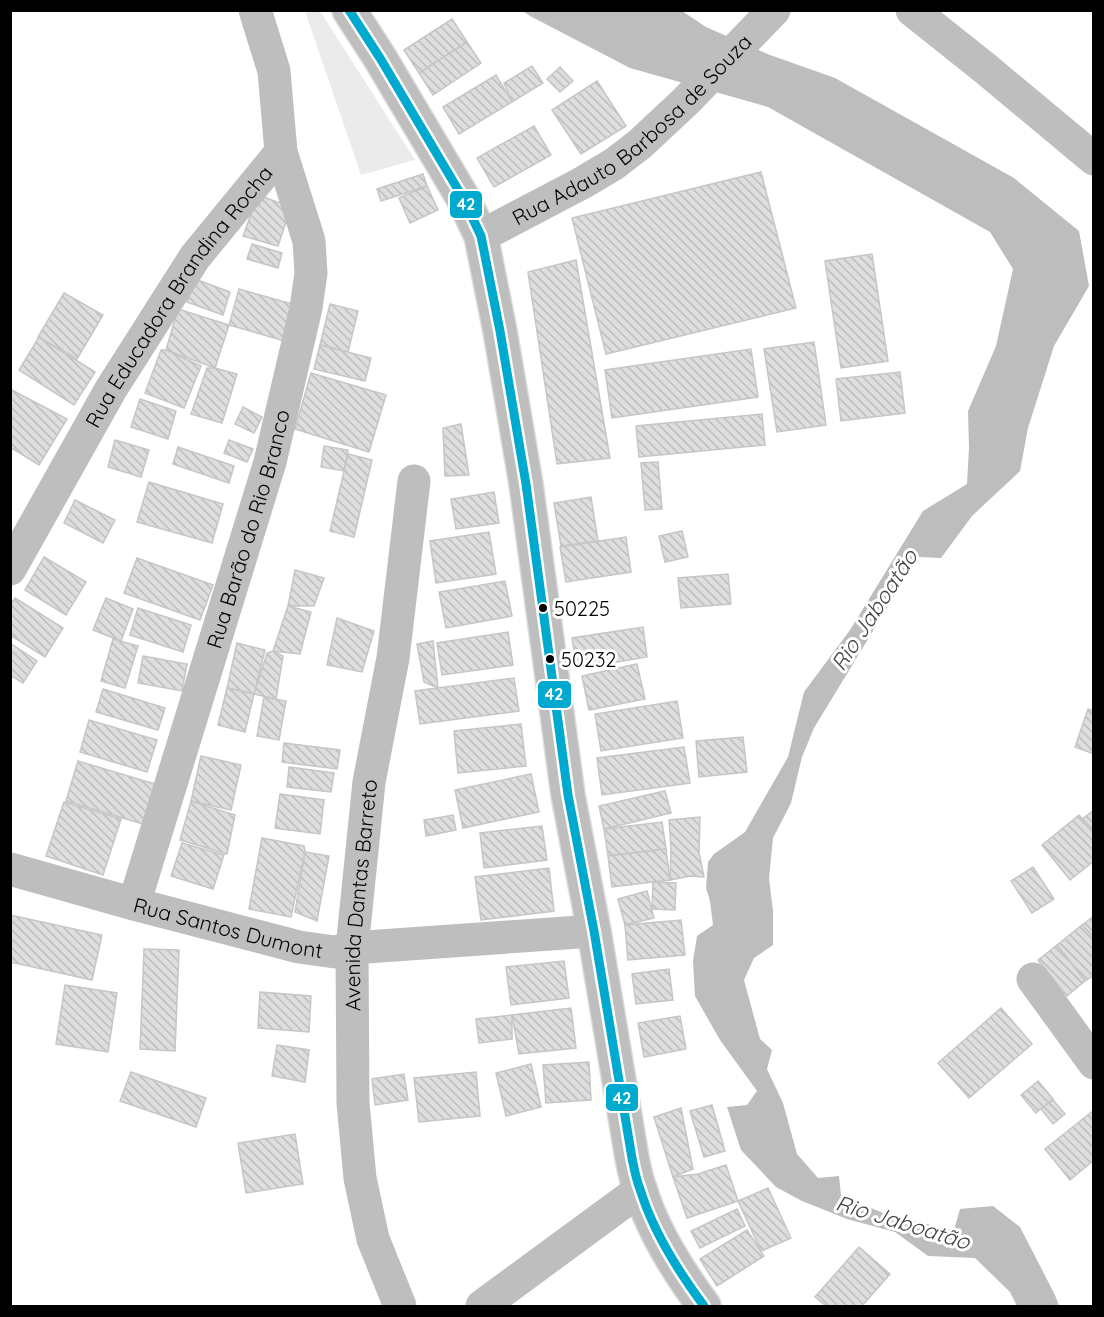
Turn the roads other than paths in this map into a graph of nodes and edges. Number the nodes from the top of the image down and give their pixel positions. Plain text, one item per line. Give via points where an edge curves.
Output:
1 (255, 10) edge
2 (349, 10) edge
3 (912, 10) edge
4 (766, 20) edge
5 (281, 152) junction
6 (1094, 159) edge
7 (481, 236) junction
8 (414, 481) dead end
9 (10, 569) edge
10 (10, 870) edge
11 (134, 904) junction
12 (594, 931) junction
13 (352, 948) junction
14 (1033, 979) dead end
15 (1094, 1063) edge
16 (640, 1190) junction
17 (400, 1306) edge
18 (482, 1306) edge
19 (704, 1306) edge

1 - 5 street, Rua Educadora Brandina Rocha via 274,71
2 - 7 street via 457,188
3 - 6 street
4 - 7 street, Rua Adauto Barbosa de Souza via 686,101 614,164
5 - 9 street, Rua Educadora Brandina Rocha via 195,257 111,389
5 - 11 street, Rua Barão do Rio Branco via 309,240 311,273 306,308 270,462
7 - 12 street via 526,484 568,795
8 - 13 street, Avenida Dantas Barreto via 393,658 369,782
10 - 11 street, Rua Santos Dumont
11 - 13 street, Rua Santos Dumont via 298,946 335,952
12 - 13 street, Rua Santos Dumont
12 - 16 street
13 - 17 street, Avenida Dantas Barreto via 353,1102 360,1178 373,1239
14 - 15 street
16 - 18 street
16 - 19 street via 656,1231 681,1276

